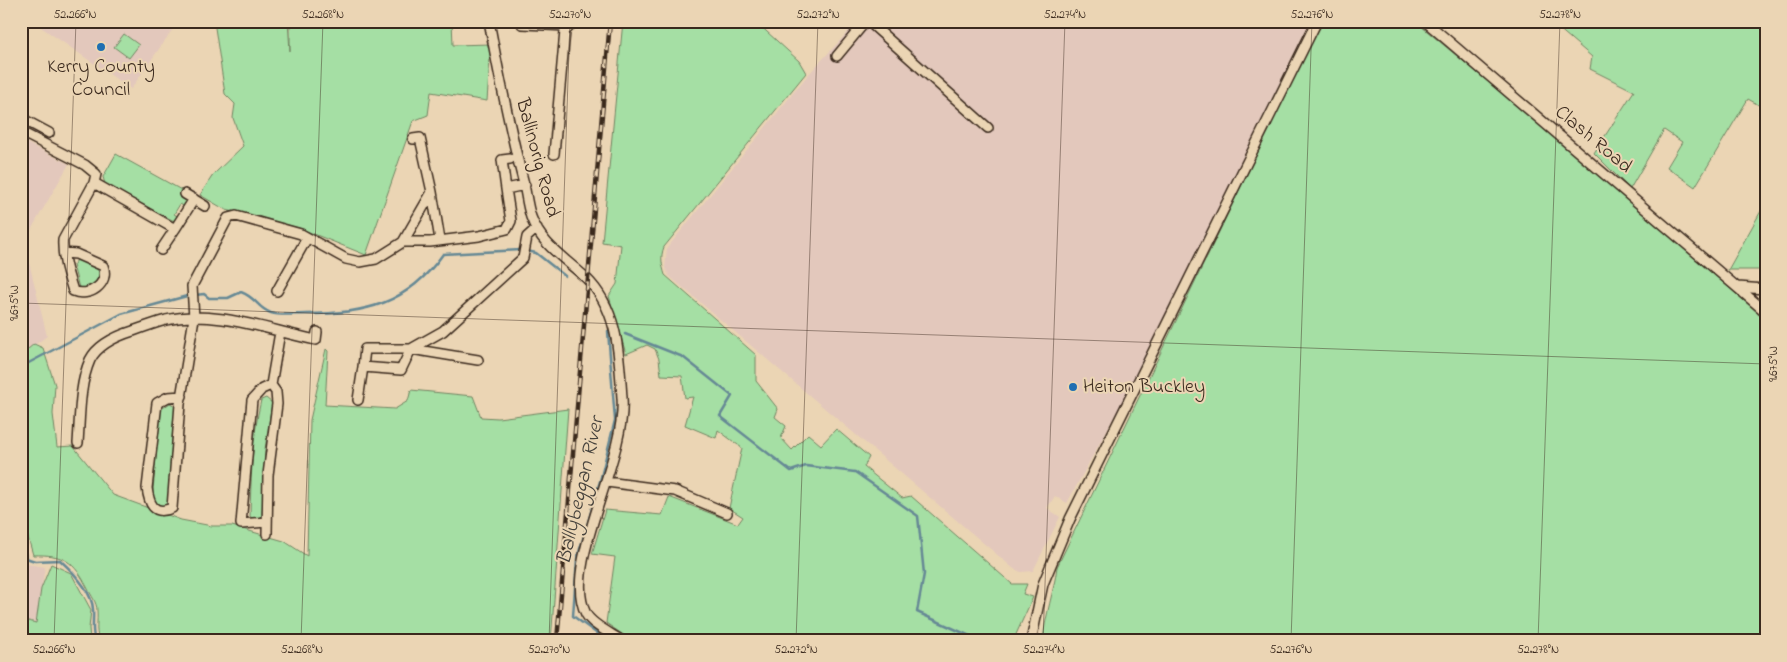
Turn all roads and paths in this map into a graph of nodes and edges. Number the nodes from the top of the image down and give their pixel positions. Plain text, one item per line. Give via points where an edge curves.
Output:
1 (489, 21) edge
2 (522, 21) edge
3 (867, 21) edge
4 (1317, 21) edge
5 (1425, 21) edge
6 (572, 24) edge
7 (837, 56) dead end
8 (21, 118) edge
9 (988, 128) dead end
10 (21, 132) edge
11 (49, 133) dead end
12 (414, 139) dead end
13 (554, 154) dead end
14 (510, 159) dead end
15 (94, 183) junction
16 (524, 185) junction
17 (506, 189) junction
18 (432, 192) junction
19 (185, 194) dead end
20 (194, 200) junction
21 (205, 206) dead end
22 (175, 228) junction
23 (537, 228) junction
24 (307, 238) junction
25 (440, 240) junction
26 (403, 242) junction
27 (162, 250) dead end
28 (64, 253) junction
29 (1738, 287) junction
30 (1765, 288) edge
31 (276, 291) dead end
32 (1762, 309) edge
33 (194, 318) junction
34 (280, 332) junction
35 (317, 332) dead end
36 (411, 350) junction
37 (478, 360) dead end
38 (363, 367) junction
39 (271, 385) junction
40 (182, 396) junction
41 (358, 400) dead end
42 (78, 443) dead end
43 (607, 482) junction
44 (728, 513) dead end
45 (267, 522) junction
46 (267, 534) dead end
47 (622, 641) edge
48 (1032, 641) edge

1 - 16 street, Ballinorig Road
2 - 6 street via 522,24
3 - 7 street
3 - 9 street
4 - 48 street via 1067,525 1043,584
5 - 29 street, Clash Road
6 - 13 street via 565,31
8 - 11 street
10 - 15 street via 93,170 96,174
12 - 18 street via 420,138
14 - 17 street via 502,160
15 - 22 street
15 - 28 street via 64,240
16 - 17 street
16 - 23 street, Ballinorig Road
17 - 25 street via 511,221 507,229 480,236
18 - 25 street
18 - 26 street
19 - 20 street
20 - 21 street
20 - 22 street
22 - 27 street
23 - 36 street via 527,237 523,258 442,331
23 - 43 street, Ballinorig Road via 549,246 587,279 600,296 615,327 622,418
24 - 26 street via 346,259 360,262 376,259
24 - 31 street
24 - 33 street via 236,216 228,218 192,286
25 - 26 street
28 - 28 street via 73,291 79,294 88,292 102,284 105,278 103,266 76,254
29 - 30 street
29 - 32 street, Clash Road
30 - 32 street via 1757,299
33 - 34 street via 228,320
33 - 40 street
33 - 42 street via 166,320 120,335 102,346 91,360 84,384
34 - 35 street via 316,340
34 - 39 street
36 - 37 street
36 - 38 street via 401,370
36 - 38 street via 365,349
38 - 41 street
39 - 45 street via 276,392 277,404 268,475
39 - 45 street via 252,400 241,524
40 - 40 street via 172,508 153,508 148,495 157,403 168,397
43 - 44 street via 675,491
43 - 47 street, Ballinorig Road via 580,578 581,599 587,616
45 - 46 street

